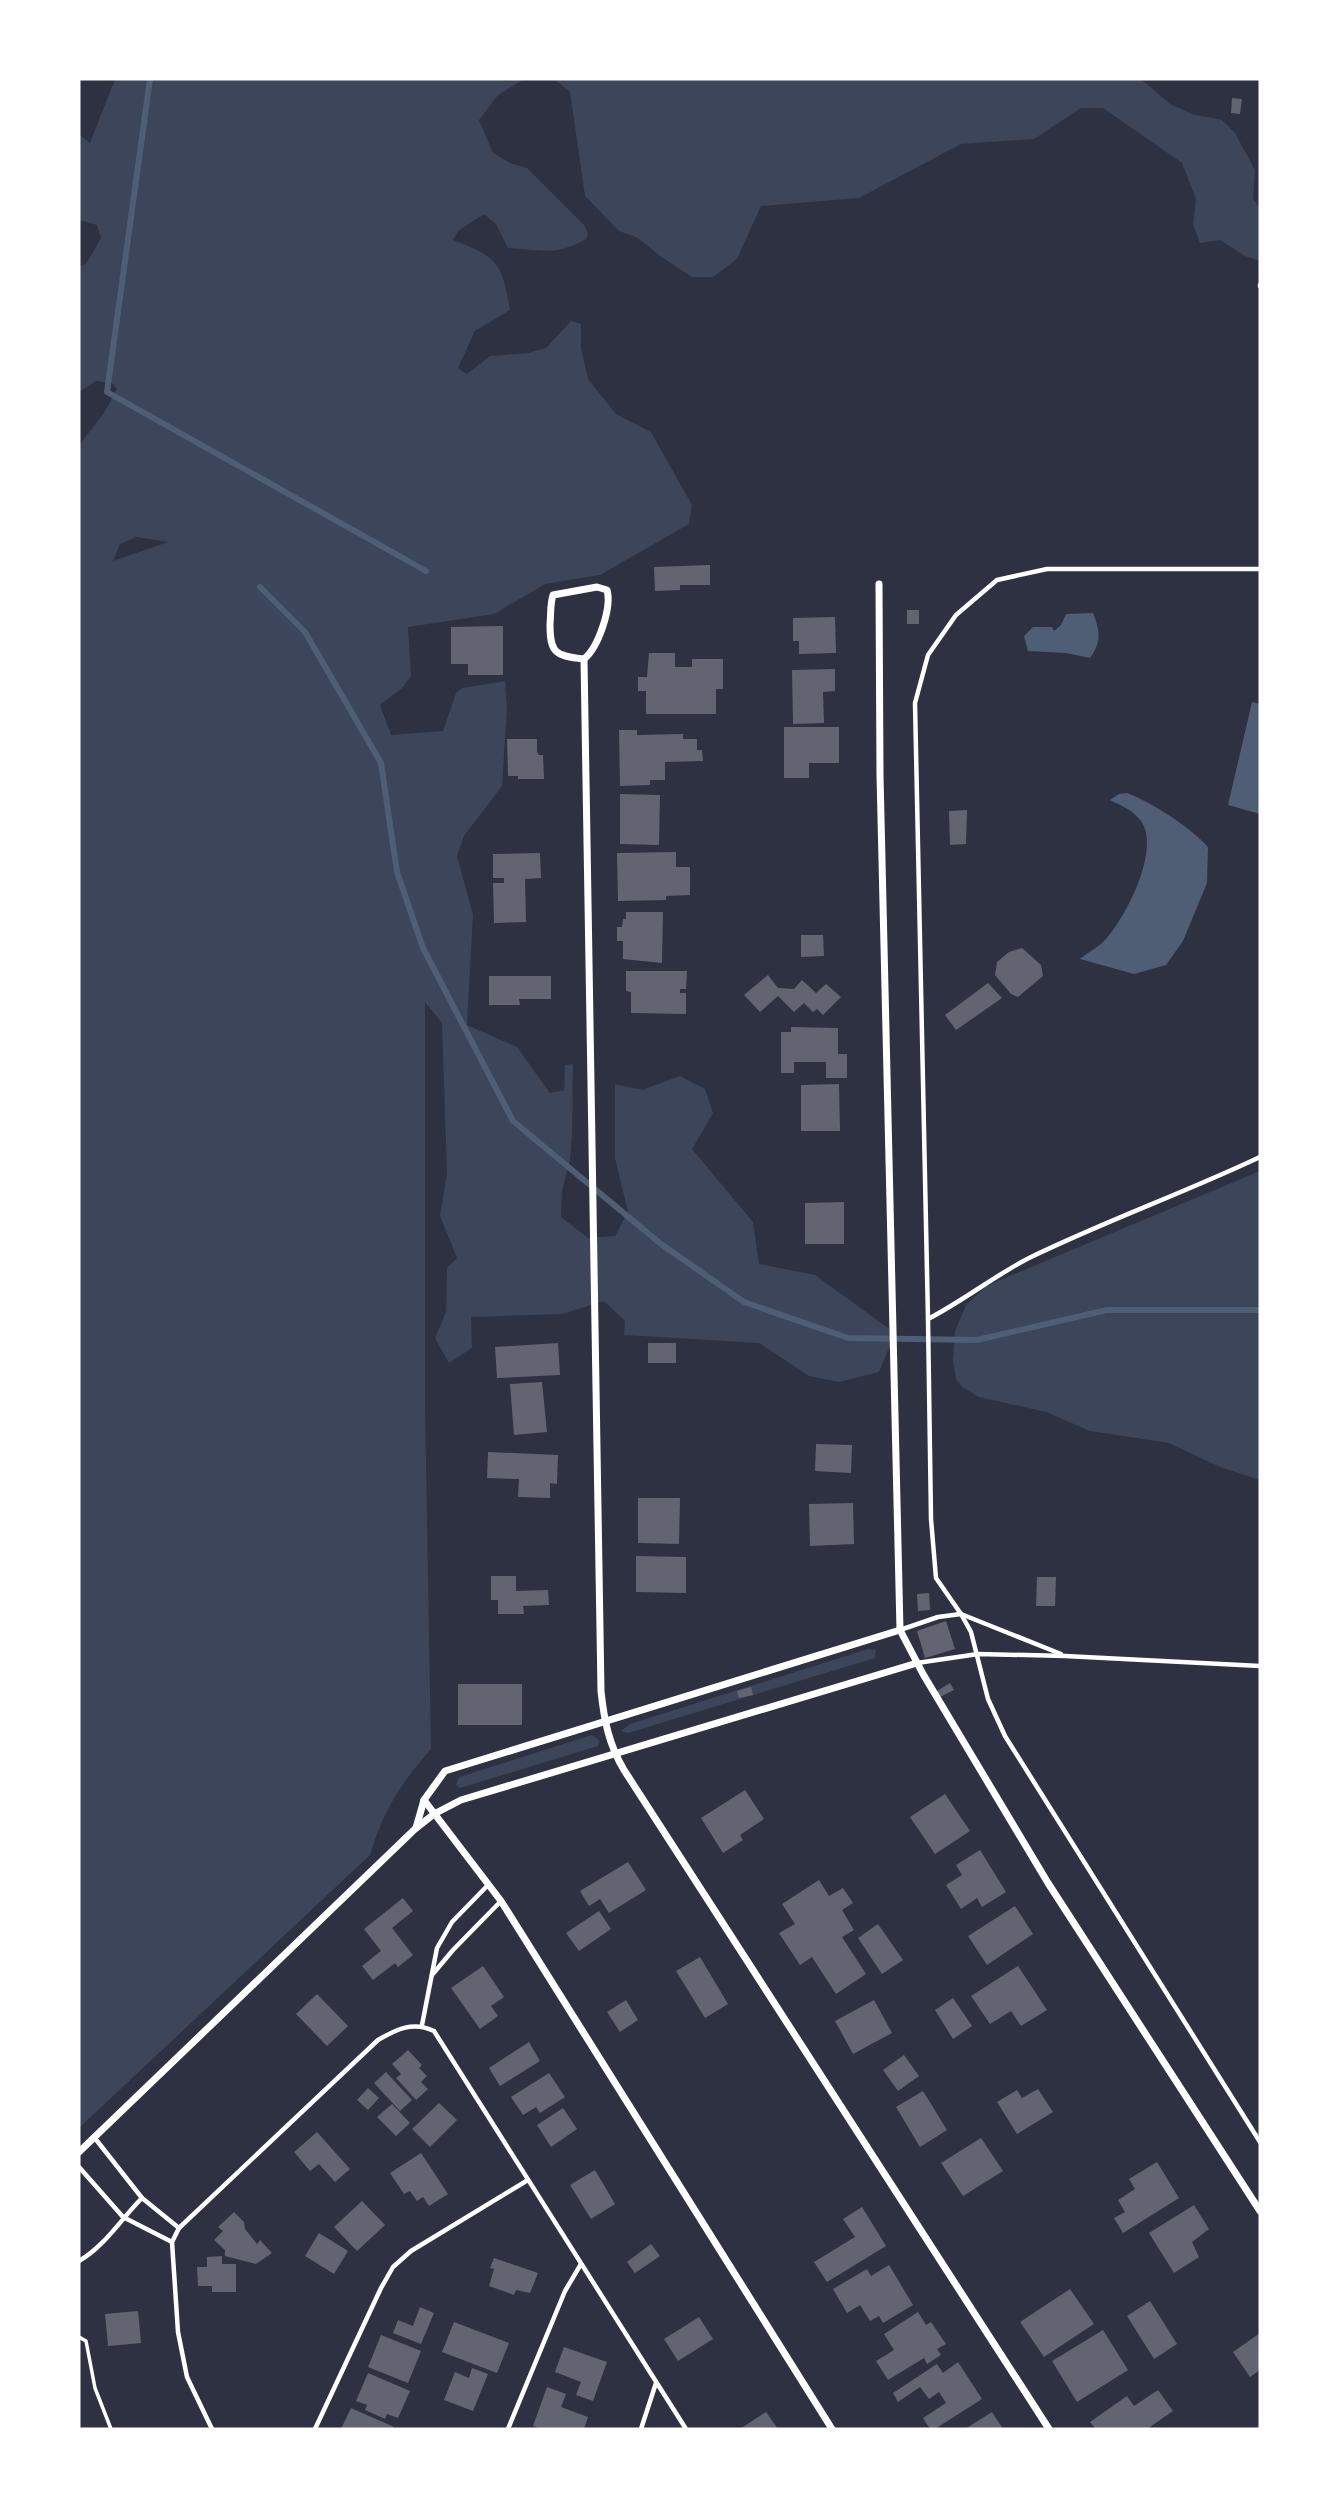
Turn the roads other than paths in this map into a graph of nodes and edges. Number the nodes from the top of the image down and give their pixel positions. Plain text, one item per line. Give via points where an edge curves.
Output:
1 (1260, 569) edge
2 (879, 584) dead end
3 (584, 659) junction
4 (1260, 1157) edge
5 (928, 1319) junction
6 (961, 1614) junction
7 (900, 1630) junction
8 (978, 1654) junction
9 (1065, 1656) junction
10 (917, 1663) junction
11 (1260, 1666) edge
12 (604, 1722) junction
13 (614, 1754) junction
14 (424, 1800) junction
15 (434, 1814) junction
16 (415, 1829) junction
17 (488, 1884) junction
18 (501, 1901) junction
19 (431, 1976) junction
20 (422, 2025) junction
21 (94, 2136) junction
22 (1260, 2142) edge
23 (79, 2152) edge
24 (79, 2167) edge
25 (528, 2180) junction
26 (142, 2198) junction
27 (1260, 2211) edge
28 (123, 2217) junction
29 (179, 2228) junction
30 (172, 2242) junction
31 (79, 2261) edge
32 (581, 2264) junction
33 (656, 2382) junction
34 (212, 2429) edge
35 (315, 2429) edge
36 (508, 2429) edge
37 (641, 2429) edge
38 (686, 2429) edge
39 (832, 2429) edge
40 (1049, 2429) edge

1 - 5 lane via 1047,569 996,580 956,615 928,655 915,703
2 - 7 street
3 - 3 street via 563,657 554,650 550,642 551,601 563,591 597,587 607,590 609,604 597,641
3 - 12 street
4 - 5 lane via 1026,1260
5 - 6 lane via 936,1578
6 - 7 lane
6 - 8 lane
6 - 9 lane
7 - 10 street
7 - 12 street
8 - 9 lane
8 - 10 lane
8 - 22 lane via 988,1699 1005,1736
9 - 11 lane
10 - 13 street
10 - 27 street via 1048,1883
12 - 13 street
12 - 14 street via 445,1771
13 - 15 street via 461,1800
13 - 40 street
14 - 15 street
14 - 16 street
15 - 16 street
15 - 17 street
16 - 21 street
17 - 18 street
17 - 19 lane via 452,1922 437,1948
18 - 19 lane
18 - 39 street
19 - 20 lane
20 - 25 lane via 433,2031
20 - 29 lane via 399,2028 378,2039
21 - 23 street
21 - 26 lane
24 - 28 lane
25 - 32 lane
25 - 35 lane via 411,2251 393,2267
26 - 28 lane
26 - 29 lane
28 - 30 lane
28 - 31 lane via 109,2236
29 - 30 lane
30 - 34 lane via 178,2332 187,2377
32 - 33 lane
32 - 36 lane via 565,2291
33 - 37 lane
33 - 38 lane

